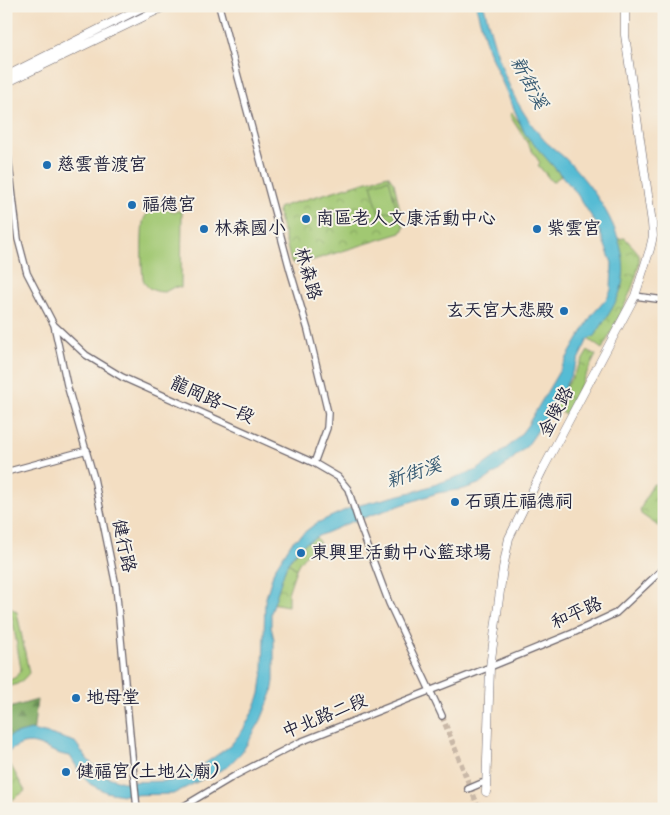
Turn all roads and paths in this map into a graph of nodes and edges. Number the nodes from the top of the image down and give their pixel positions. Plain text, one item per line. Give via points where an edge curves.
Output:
1 (145, 6) edge
2 (166, 6) edge
3 (220, 6) edge
4 (624, 6) edge
5 (6, 76) edge
6 (6, 84) edge
7 (6, 139) edge
8 (635, 296) junction
9 (664, 300) edge
10 (54, 325) junction
11 (86, 450) junction
12 (314, 463) junction
13 (6, 472) edge
14 (664, 568) edge
15 (490, 667) junction
16 (430, 690) junction
17 (442, 716) tunnel mouth
18 (482, 783) dead end
19 (468, 790) dead end
20 (486, 792) dead end
21 (137, 809) edge
22 (179, 809) edge

1 - 5 main road
2 - 6 main road
3 - 12 street, 林森路 via 328,413 327,428
4 - 8 main road, 金陵路 via 625,36 652,236
7 - 10 street via 18,239 27,273
8 - 9 street
8 - 15 main road, 金陵路 via 509,538 502,568
10 - 11 street, 健行路
10 - 12 street, 龍岡路一段 via 86,355 122,377
11 - 13 street
11 - 21 street, 健行路 via 116,586
12 - 16 street, 龍岡路一段 via 338,477 348,489 390,602
14 - 15 street, 和平路 via 616,613
15 - 16 street, 中北路二段
15 - 20 main road, 金陵路
16 - 17 street
16 - 22 street, 中北路二段 via 300,742
18 - 19 street

